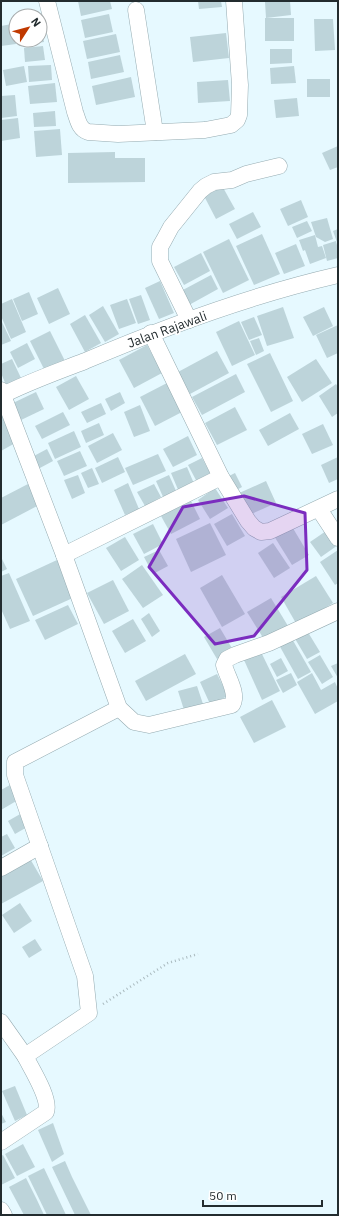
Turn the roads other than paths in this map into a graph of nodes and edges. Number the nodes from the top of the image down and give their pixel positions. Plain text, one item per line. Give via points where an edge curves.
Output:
1 (47, 1) edge
2 (234, 1) edge
3 (136, 10) dead end
4 (155, 132) junction
5 (279, 166) dead end
6 (338, 275) edge
7 (189, 320) junction
8 (151, 333) junction
9 (2, 394) edge
10 (221, 477) junction
11 (338, 499) edge
12 (319, 509) junction
13 (338, 538) edge
14 (64, 555) junction
15 (338, 611) edge
16 (119, 708) junction
17 (8, 766) edge
18 (40, 846) junction
19 (1, 868) edge
20 (1, 1022) edge
21 (28, 1054) junction
22 (1, 1142) edge
23 (1, 1210) edge
24 (4, 1215) edge

1 - 4 street via 78,122 84,130 118,134
2 - 4 street via 240,84 238,120 231,125 211,128
3 - 4 street
5 - 7 street via 206,186 171,227 160,247 160,261
6 - 7 street, Jalan Rajawali via 297,285
7 - 8 street, Jalan Rajawali
8 - 9 street, Jalan Rajawali
8 - 10 street
9 - 14 street
10 - 12 street via 248,521 261,532 270,531
10 - 14 street
11 - 12 street
12 - 13 street
14 - 16 street
15 - 16 street via 228,659 224,665 234,693 232,705 148,725 134,722
16 - 17 street
17 - 18 street via 15,775
18 - 19 street
18 - 21 street via 85,976 89,1013
20 - 21 street
21 - 22 street via 47,1108 46,1112
23 - 24 street

